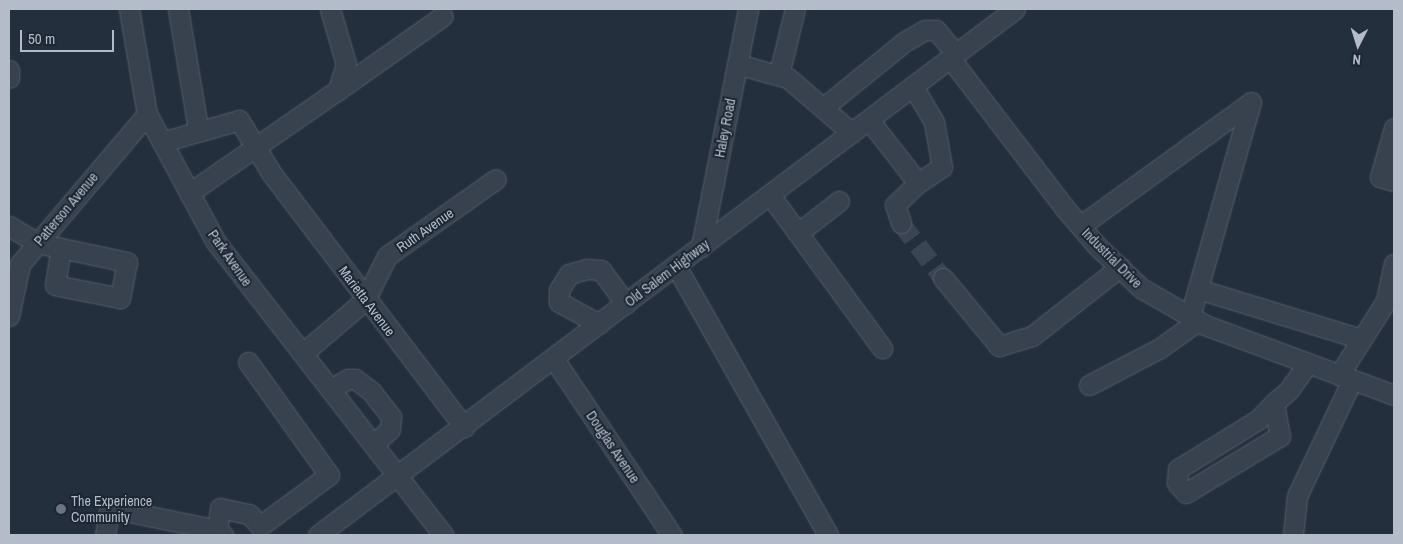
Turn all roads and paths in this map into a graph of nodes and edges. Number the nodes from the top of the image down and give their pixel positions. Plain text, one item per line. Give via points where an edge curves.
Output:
1 (129, 9) edge
2 (178, 9) edge
3 (330, 9) edge
4 (748, 9) edge
5 (795, 9) edge
6 (1015, 9) edge
7 (443, 16) dead end
8 (953, 56) junction
9 (737, 64) junction
10 (779, 74) junction
11 (913, 86) junction
12 (338, 90) junction
13 (824, 106) junction
14 (147, 114) junction
15 (869, 120) junction
16 (1394, 128) edge
17 (198, 129) junction
18 (852, 133) junction
19 (162, 142) junction
20 (254, 148) junction
21 (496, 179) dead end
22 (1394, 181) edge
23 (918, 183) junction
24 (189, 193) junction
25 (770, 195) junction
26 (839, 201) dead end
27 (901, 222) tunnel mouth
28 (9, 226) edge
29 (1080, 226) junction
30 (798, 233) junction
31 (37, 243) junction
32 (701, 247) junction
33 (61, 248) dead end
34 (1394, 264) edge
35 (676, 266) junction
36 (1120, 267) junction
37 (943, 278) tunnel mouth
38 (12, 283) edge
39 (1198, 289) junction
40 (365, 300) junction
41 (1390, 300) edge
42 (626, 304) junction
43 (9, 316) edge
44 (1194, 319) junction
45 (599, 324) junction
46 (1362, 339) junction
47 (882, 348) dead end
48 (303, 353) junction
49 (554, 359) junction
50 (248, 362) dead end
51 (1308, 363) junction
52 (1346, 378) junction
53 (1089, 384) dead end
54 (330, 389) junction
55 (1393, 392) edge
56 (1274, 404) junction
57 (464, 427) junction
58 (374, 444) junction
59 (397, 473) junction
60 (220, 532) edge
61 (104, 535) edge
62 (318, 535) edge
63 (443, 535) edge
64 (672, 535) edge
65 (828, 535) edge
66 (1294, 535) edge

1 - 14 street, Park Avenue
2 - 17 street
3 - 12 street via 346,64
4 - 9 street, Haley Road
5 - 10 street
6 - 8 street, Old Salem Highway
7 - 12 street
8 - 11 street, Old Salem Highway
8 - 13 street, Industrial Drive via 936,30 925,30 904,42
8 - 29 street, Industrial Drive
9 - 10 street
9 - 32 street, Haley Road
10 - 13 street
11 - 15 street, Old Salem Highway
11 - 23 street via 934,122 942,167
12 - 20 street
13 - 18 street
14 - 19 street, Park Avenue
14 - 31 street, Patterson Avenue
15 - 18 street, Old Salem Highway
15 - 23 street
16 - 22 street via 1380,177
17 - 19 street
17 - 20 street, Marietta Avenue via 238,120
18 - 25 street, Old Salem Highway
19 - 24 street, Park Avenue
20 - 24 street
20 - 40 street, Marietta Avenue
21 - 40 street, Ruth Avenue via 388,256
23 - 27 street via 895,205
24 - 48 street, Park Avenue via 216,242
25 - 30 street
25 - 32 street, Old Salem Highway
26 - 30 street
28 - 31 street
29 - 36 street, Industrial Drive
29 - 39 street via 1250,102
30 - 47 street
31 - 33 street
31 - 38 street, Patterson Avenue via 20,264
32 - 35 street, Old Salem Highway
34 - 41 street
35 - 42 street, Old Salem Highway
35 - 65 street via 706,325
36 - 37 street via 1032,336 999,346
36 - 44 street, Industrial Drive via 1141,288
38 - 43 street, Patterson Avenue
39 - 44 street
39 - 46 street
40 - 48 street, Ruth Avenue
40 - 57 street, Marietta Avenue
41 - 46 street
42 - 45 street, Old Salem Highway
42 - 45 street via 601,270 586,269 569,274 559,290 559,302
44 - 51 street, Industrial Drive
44 - 53 street via 1160,348
45 - 49 street, Old Salem Highway
46 - 52 street
48 - 54 street, Park Avenue
49 - 57 street, Old Salem Highway
49 - 64 street, Douglas Avenue
50 - 60 street via 329,475 260,526 249,514 220,508
51 - 52 street, Industrial Drive
51 - 56 street via 1289,390
52 - 55 street, Industrial Drive
52 - 66 street via 1297,496
54 - 58 street, Park Avenue
54 - 58 street via 348,379 355,379 371,391 390,417 390,428
56 - 56 street via 1258,419 1178,469 1177,483 1186,493 1280,436
57 - 59 street, Old Salem Highway
58 - 59 street, Park Avenue
59 - 62 street, Old Salem Highway
59 - 63 street, Park Avenue
60 - 61 street via 110,508

